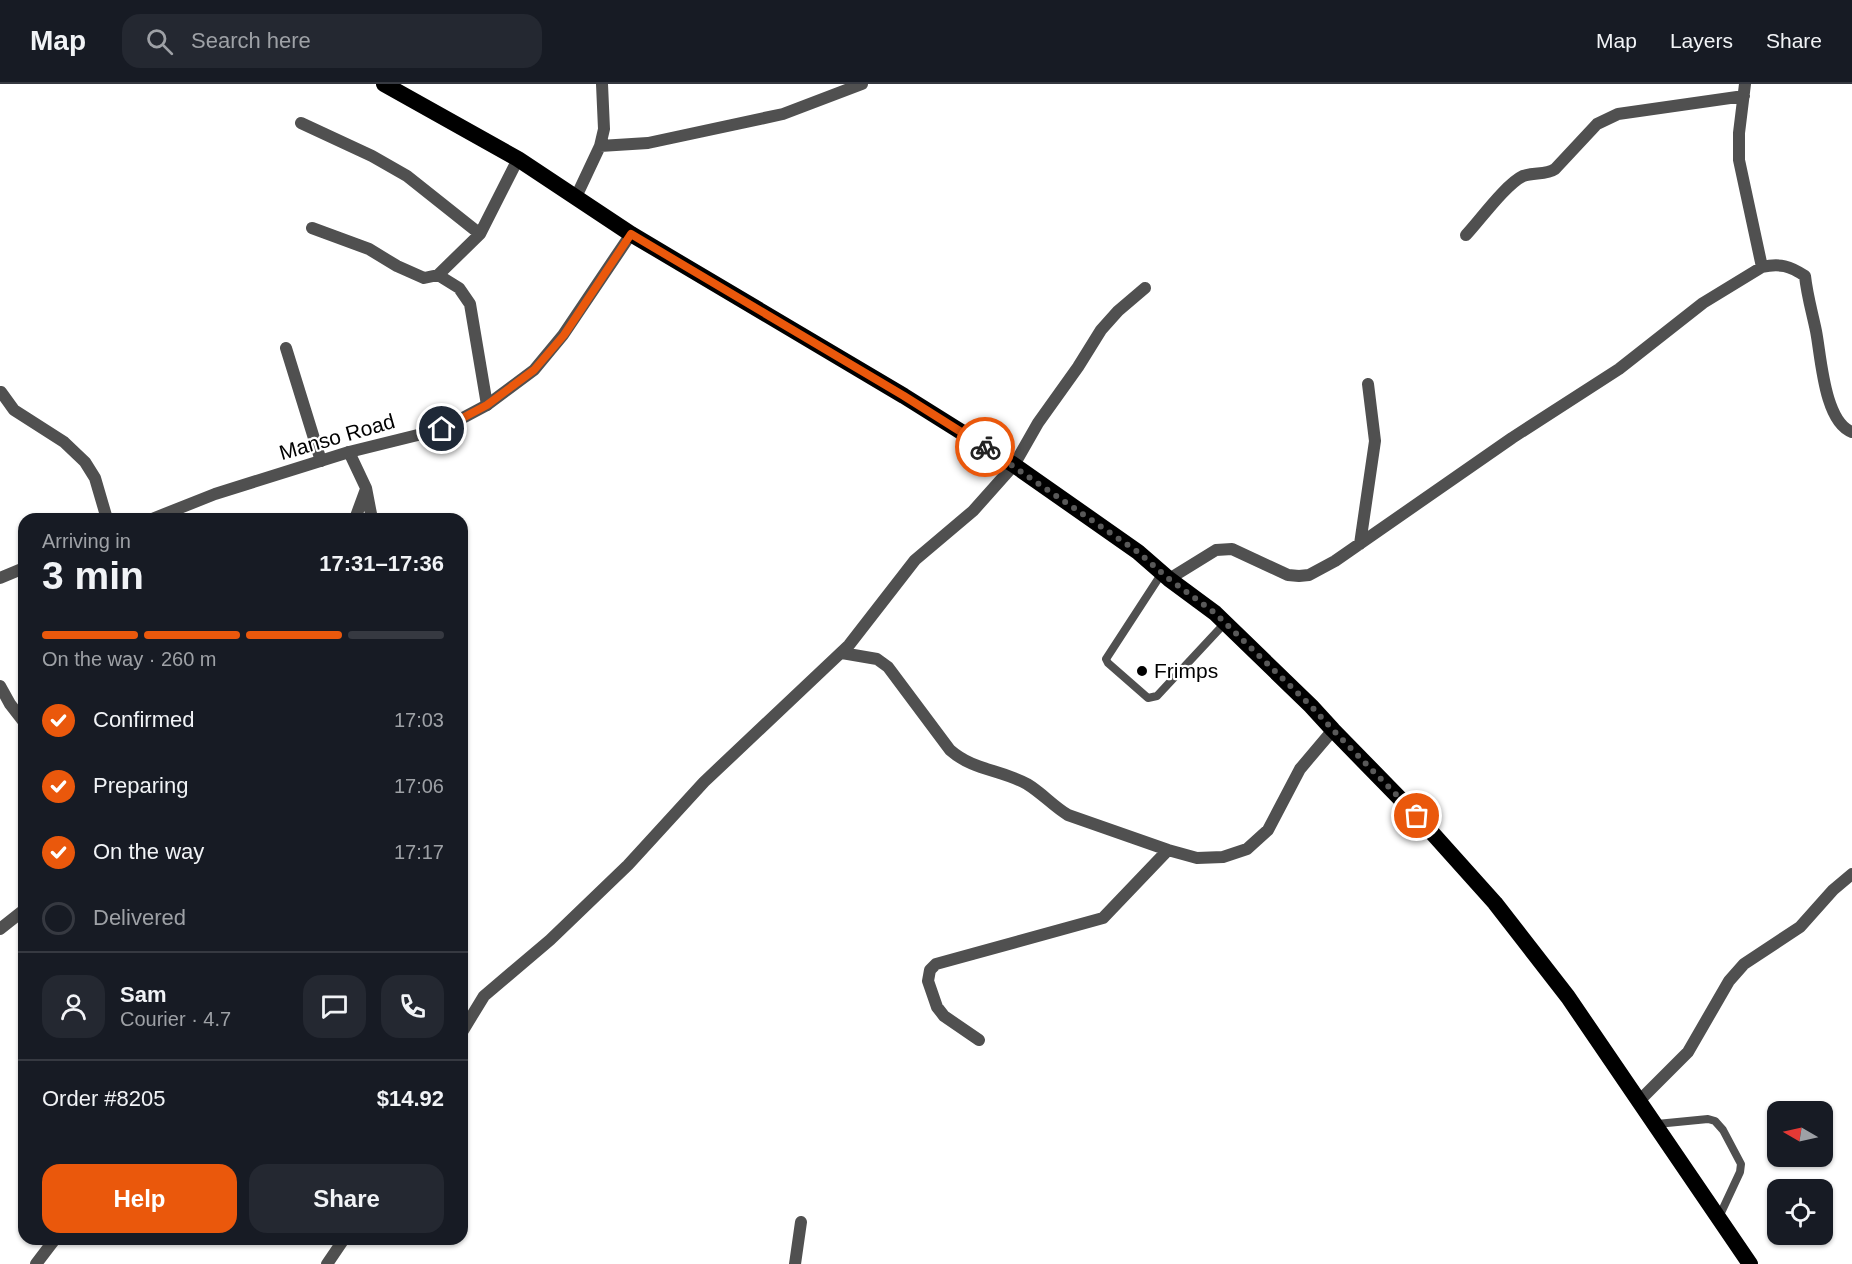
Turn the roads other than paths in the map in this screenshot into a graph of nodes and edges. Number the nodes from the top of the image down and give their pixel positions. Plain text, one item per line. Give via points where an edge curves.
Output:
1 (384, 84) edge
2 (603, 84) edge
3 (862, 84) edge
4 (1744, 90) edge
5 (301, 123) dead end
6 (600, 146) junction
7 (518, 159) junction
8 (576, 196) junction
9 (312, 228) dead end
10 (480, 234) junction
11 (631, 234) junction
12 (1466, 235) dead end
13 (1762, 267) junction
14 (438, 275) junction
15 (1145, 288) dead end
16 (286, 348) dead end
17 (1368, 384) dead end
18 (1, 392) edge
19 (487, 405) junction
20 (1852, 432) edge
21 (348, 452) junction
22 (321, 461) junction
23 (1014, 465) junction
24 (366, 488) junction
25 (105, 513) edge
26 (167, 513) edge
27 (357, 513) edge
28 (371, 513) edge
29 (1360, 544) junction
30 (18, 570) edge
31 (1166, 576) junction
32 (0, 578) edge
33 (1225, 623) junction
34 (842, 653) junction
35 (0, 686) edge
36 (18, 714) edge
37 (1333, 730) junction
38 (1168, 850) junction
39 (1852, 874) edge
40 (18, 915) edge
41 (0, 929) edge
42 (468, 1022) edge
43 (979, 1040) dead end
44 (1640, 1101) junction
45 (1657, 1124) junction
46 (1719, 1217) junction
47 (801, 1222) dead end
48 (50, 1245) edge
49 (340, 1245) edge
50 (36, 1264) edge
51 (327, 1264) edge
52 (795, 1264) edge
53 (1750, 1264) edge

1 - 7 highway
2 - 6 street via 604,129
3 - 6 street via 783,114 648,143
4 - 12 street via 1618,114 1597,124 1551,172 1534,172 1513,182
4 - 13 street via 1738,160
5 - 10 street via 407,176
6 - 8 street
7 - 8 highway
7 - 10 street
8 - 11 highway
9 - 14 street via 369,249 424,278
10 - 14 street
11 - 19 street, Manso Road via 564,335 534,370
11 - 23 highway
13 - 20 street via 1791,266 1805,276 1824,380 1835,414 1844,429
13 - 29 street via 1703,303 1619,369
14 - 19 street via 459,288 470,304
15 - 23 street via 1101,330
16 - 22 street
17 - 29 street via 1375,441
18 - 25 street via 14,410 64,442 85,462
19 - 21 street, Manso Road via 442,429
21 - 22 street, Manso Road
21 - 24 street
22 - 26 street, Manso Road
23 - 31 highway
23 - 34 street via 965,520 915,560
24 - 27 street
24 - 28 street
29 - 31 street via 1309,575 1288,575 1224,548
30 - 32 street
31 - 33 highway
31 - 33 lane via 1106,659 1148,698 1157,696
33 - 37 highway
34 - 38 street via 877,659 888,668 960,759 1028,784 1068,815
34 - 42 street via 753,733 628,865 550,940 484,996
35 - 36 street
37 - 38 street via 1300,769 1268,830 1247,849 1224,857 1197,858
37 - 44 highway via 1417,816 1502,912 1569,997
38 - 43 street via 1103,918 936,964 930,970 928,981 937,1007
39 - 44 street via 1800,927 1744,964 1729,981 1688,1052
40 - 41 street
44 - 45 highway
45 - 46 highway
45 - 46 lane via 1708,1119 1723,1130 1741,1164
46 - 53 highway
47 - 52 street
48 - 50 street
49 - 51 street

